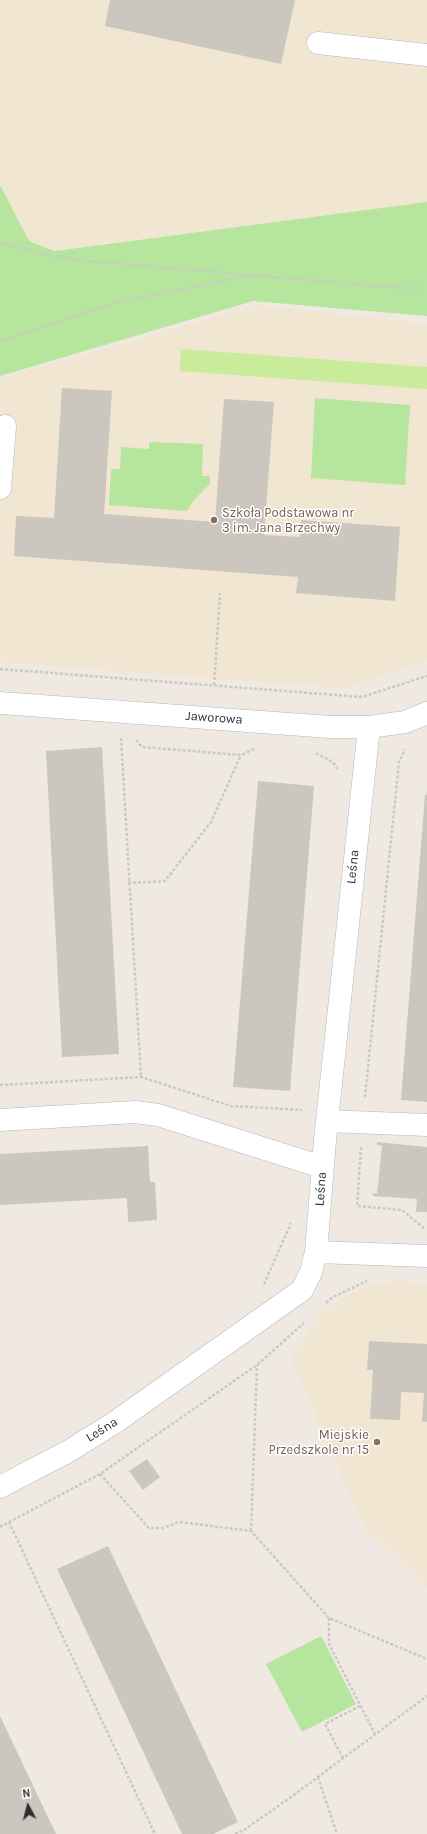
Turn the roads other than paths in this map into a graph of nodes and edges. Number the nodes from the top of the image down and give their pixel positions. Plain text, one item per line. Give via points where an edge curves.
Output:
1 (318, 43) dead end
2 (427, 55) edge
3 (5, 426) dead end
4 (0, 488) edge
5 (0, 703) edge
6 (427, 713) edge
7 (369, 727) junction
8 (0, 1120) edge
9 (327, 1120) junction
10 (427, 1125) edge
11 (322, 1168) junction
12 (316, 1252) junction
13 (427, 1256) edge
14 (0, 1487) edge

1 - 2 street
3 - 4 street
5 - 7 street, Jaworowa via 330,727
6 - 7 street, Jaworowa via 406,722
7 - 9 street, Leśna
8 - 11 street via 135,1112 158,1115
9 - 10 street
9 - 11 street, Leśna
11 - 12 street, Leśna
12 - 13 street
12 - 14 street, Leśna via 312,1272 302,1290 114,1423 69,1451

